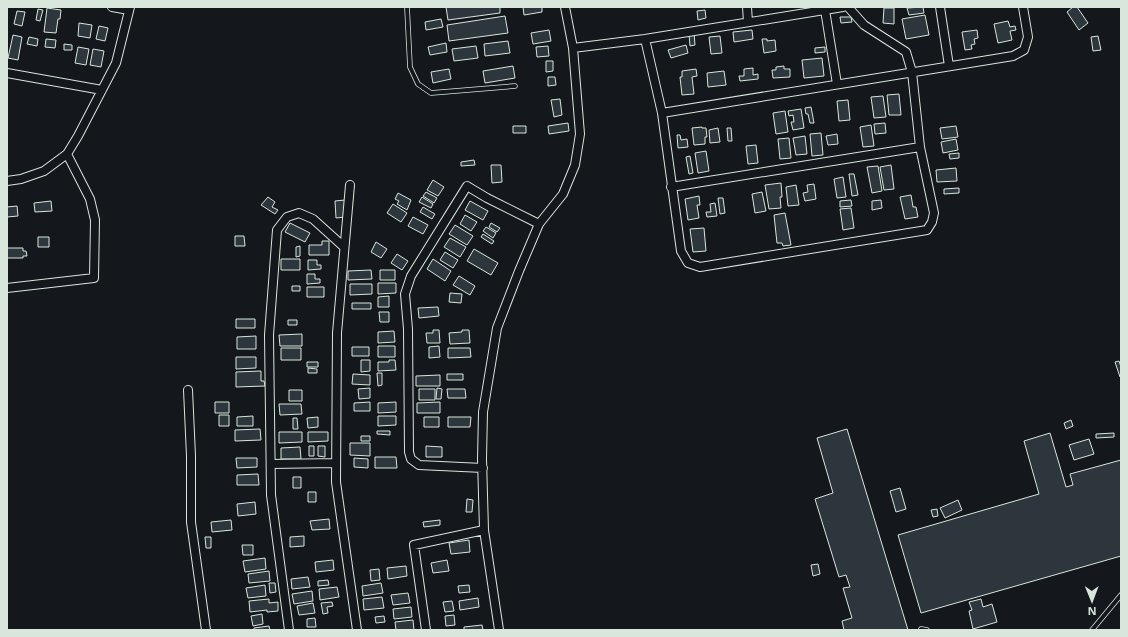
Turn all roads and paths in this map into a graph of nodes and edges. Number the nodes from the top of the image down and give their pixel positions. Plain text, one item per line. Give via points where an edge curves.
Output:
1 (112, 7) edge
2 (407, 7) edge
3 (565, 7) edge
4 (747, 7) edge
5 (843, 7) edge
6 (848, 7) edge
7 (940, 7) edge
8 (1023, 7) edge
9 (130, 9) edge
10 (825, 10) junction
11 (748, 22) junction
12 (644, 39) junction
13 (572, 48) junction
14 (949, 66) junction
15 (912, 72) junction
16 (7, 73) edge
17 (837, 84) junction
18 (515, 86) dead end
19 (102, 90) junction
20 (662, 113) junction
21 (920, 147) junction
22 (67, 154) junction
23 (7, 181) edge
24 (350, 185) dead end
25 (671, 187) junction
26 (539, 224) junction
27 (344, 247) junction
28 (7, 288) edge
29 (188, 390) dead end
30 (336, 463) junction
31 (271, 464) junction
32 (483, 468) junction
33 (484, 530) junction
34 (1121, 595) edge
35 (921, 629) edge
36 (206, 630) edge
37 (289, 630) edge
38 (357, 630) edge
39 (426, 630) edge
40 (499, 630) edge
41 (927, 630) edge
42 (1092, 630) edge

1 - 9 street
2 - 18 lane via 410,67 418,84 431,93
3 - 13 street
4 - 11 street
5 - 10 street
6 - 15 street via 864,25 906,52
7 - 14 street
8 - 14 street via 1028,37 1024,50 1013,56
9 - 19 street via 116,63
10 - 11 street
10 - 17 street
11 - 12 street
12 - 13 street
12 - 20 street
13 - 26 street via 580,134 575,165 563,194
14 - 15 street
15 - 17 street
15 - 21 street
16 - 19 street
17 - 20 street
19 - 22 street
20 - 25 street
21 - 25 street
21 - 25 street via 934,213 927,230 700,268 688,263 681,251
22 - 23 street via 44,171
22 - 28 street via 90,200 95,220 94,278
24 - 27 street
26 - 32 street via 497,328 483,412
26 - 32 street via 467,186 411,276 405,294 411,459 419,465
27 - 30 street via 337,333
27 - 31 street via 313,219 299,213 287,217 277,230 269,335
29 - 36 street via 191,522
30 - 31 street
30 - 38 street via 336,482
31 - 37 street via 271,496
32 - 33 street
33 - 39 street via 414,545
33 - 40 street
34 - 42 lane
35 - 41 lane

